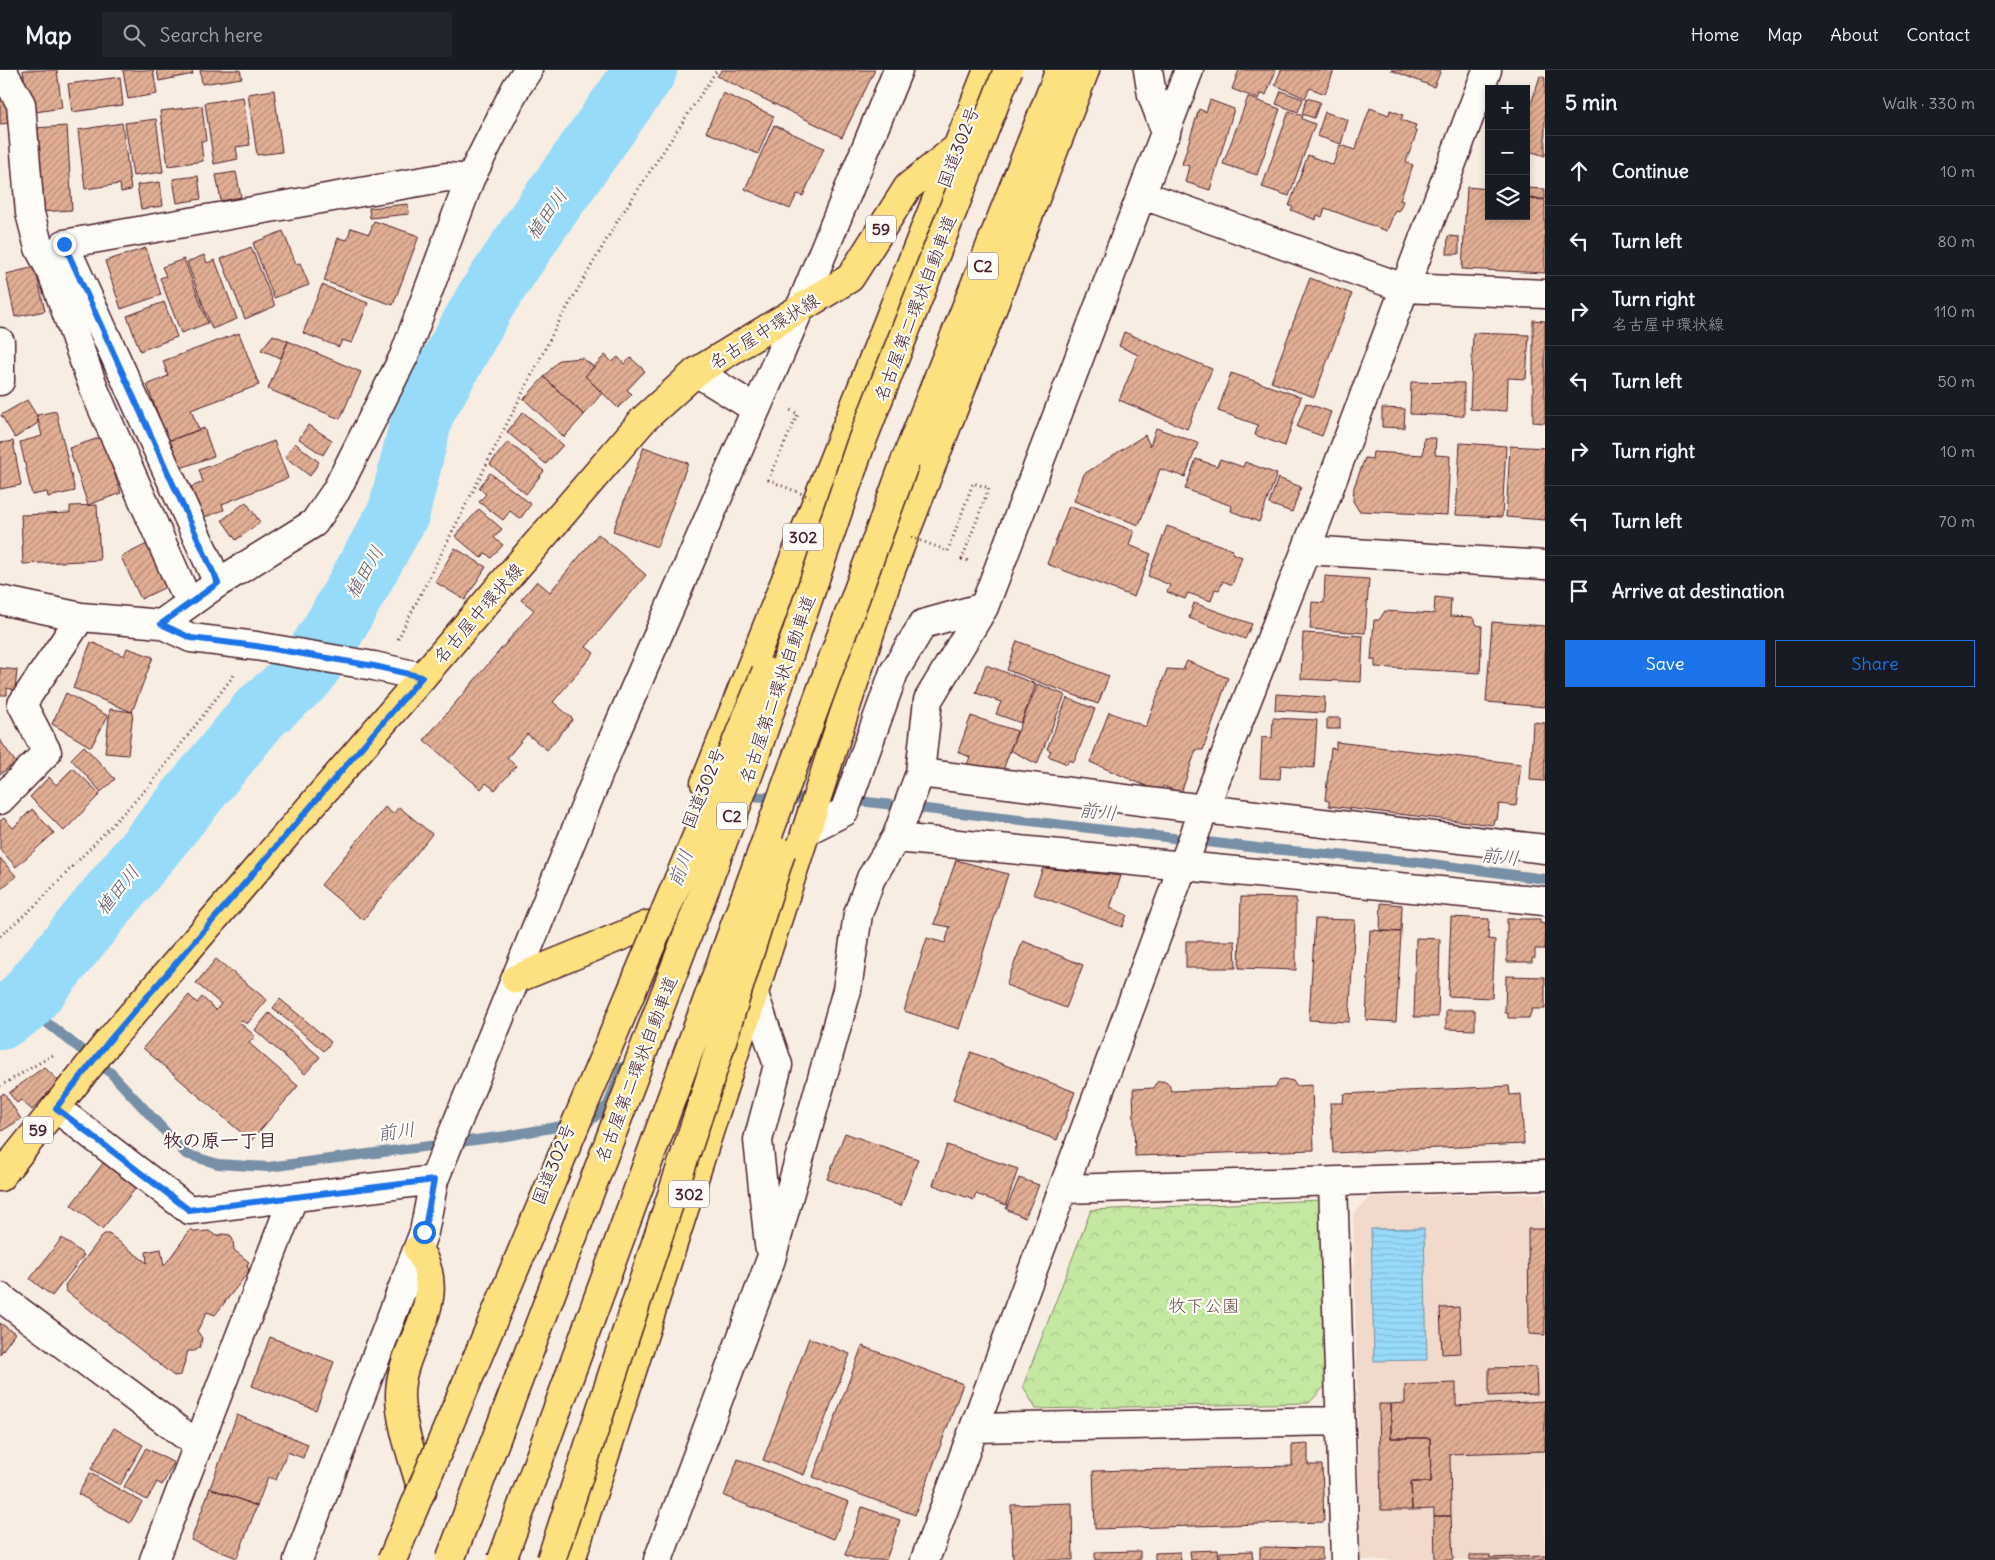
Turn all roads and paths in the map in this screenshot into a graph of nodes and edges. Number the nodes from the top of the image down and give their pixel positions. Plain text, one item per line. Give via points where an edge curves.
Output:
1 (2, 70) edge
2 (528, 70) edge
3 (717, 70) edge
4 (898, 70) edge
5 (988, 70) edge
6 (1008, 70) edge
7 (1060, 70) edge
8 (1085, 70) edge
9 (1148, 70) edge
10 (1189, 70) edge
11 (1487, 70) edge
12 (1166, 133) junction
13 (959, 146) junction
14 (470, 179) junction
15 (1142, 195) junction
16 (1404, 288) junction
17 (1545, 294) edge
18 (800, 308) junction
19 (0, 342) edge
20 (696, 372) junction
21 (0, 380) edge
22 (756, 409) junction
23 (860, 446) junction
24 (906, 462) junction
25 (1306, 550) junction
26 (948, 551) dead end
27 (962, 559) dead end
28 (1545, 564) edge
29 (218, 583) junction
30 (181, 586) dead end
31 (0, 600) edge
32 (984, 607) junction
33 (81, 617) junction
34 (161, 624) junction
35 (256, 646) junction
36 (378, 667) junction
37 (422, 677) junction
38 (11, 704) edge
39 (918, 778) junction
40 (0, 800) edge
41 (1203, 812) junction
42 (807, 829) junction
43 (899, 829) junction
44 (1545, 849) edge
45 (1186, 861) junction
46 (1545, 901) edge
47 (648, 925) junction
48 (0, 936) edge
49 (516, 979) junction
50 (754, 994) junction
51 (77, 1082) junction
52 (0, 1086) edge
53 (56, 1108) junction
54 (1545, 1176) edge
55 (0, 1177) edge
56 (434, 1180) junction
57 (1333, 1183) junction
58 (1064, 1189) junction
59 (292, 1198) junction
60 (418, 1249) junction
61 (771, 1259) junction
62 (0, 1297) edge
63 (1340, 1421) junction
64 (974, 1428) junction
65 (198, 1445) junction
66 (422, 1491) junction
67 (154, 1560) edge
68 (298, 1560) edge
69 (393, 1560) edge
70 (450, 1560) edge
71 (502, 1560) edge
72 (551, 1560) edge
73 (571, 1560) edge
74 (658, 1560) edge
75 (925, 1560) edge
76 (1344, 1560) edge

1 - 30 street via 21,104 30,212 39,248 52,273 96,394
2 - 14 street
3 - 36 path via 618,220 556,327
4 - 18 street
5 - 13 main road, 国道302号 / 302
6 - 23 main road, 名古屋第二環状自動車道 / C2, bridge
7 - 24 main road, C2
8 - 42 main road, 302 via 887,580
9 - 12 street via 1152,95
10 - 12 street
11 - 16 street
12 - 15 street
13 - 18 main road, 名古屋中環状線 / 59 via 908,187 850,278
13 - 47 main road, 国道302号 / 302
14 - 29 street via 404,356 336,491 314,523
14 - 29 street via 447,177 64,244
15 - 16 street
15 - 32 street
16 - 17 street
16 - 25 street
18 - 20 main road, 名古屋中環状線 / 59
18 - 22 street
19 - 21 street
20 - 22 street
20 - 37 main road, 名古屋中環状線 / 59 via 644,419
22 - 49 street via 609,748
23 - 69 main road, bridge
23 - 70 main road, 名古屋第二環状自動車道 / C2, bridge via 750,770
24 - 71 main road, C2, bridge
24 - 72 main road, bridge via 705,1095
25 - 28 street
25 - 41 street
26 - 27 path via 972,483 989,488
29 - 34 street
31 - 33 street
32 - 39 street via 928,700
32 - 42 street via 923,624 892,677 844,812
33 - 34 street
33 - 38 street
34 - 35 street via 191,638
35 - 36 street
35 - 48 path via 150,784 37,904
36 - 37 street
37 - 51 main road, 名古屋中環状線 / 59
38 - 40 street via 47,752
39 - 41 street
39 - 43 street
41 - 44 street
41 - 45 street
42 - 50 main road, 302
43 - 45 street
43 - 61 street via 870,878 858,914 847,990
45 - 46 street
45 - 58 street
47 - 49 main road
47 - 66 main road, 国道302号 / 302
49 - 56 street
50 - 61 street via 778,1065 758,1140
50 - 73 main road, 302
51 - 52 path via 53,1055
51 - 53 main road, 名古屋中環状線 / 59
53 - 55 main road, 名古屋中環状線 / 59
53 - 59 street via 189,1210
54 - 57 street
56 - 59 street
56 - 60 street
57 - 58 street
57 - 63 street
58 - 64 street
59 - 65 street
60 - 66 main road via 426,1262 431,1288 425,1316 402,1371 400,1398
60 - 68 street
61 - 74 street
62 - 65 street
63 - 64 street
63 - 76 street
64 - 75 street
65 - 67 street
66 - 69 main road, 国道302号 / 302

